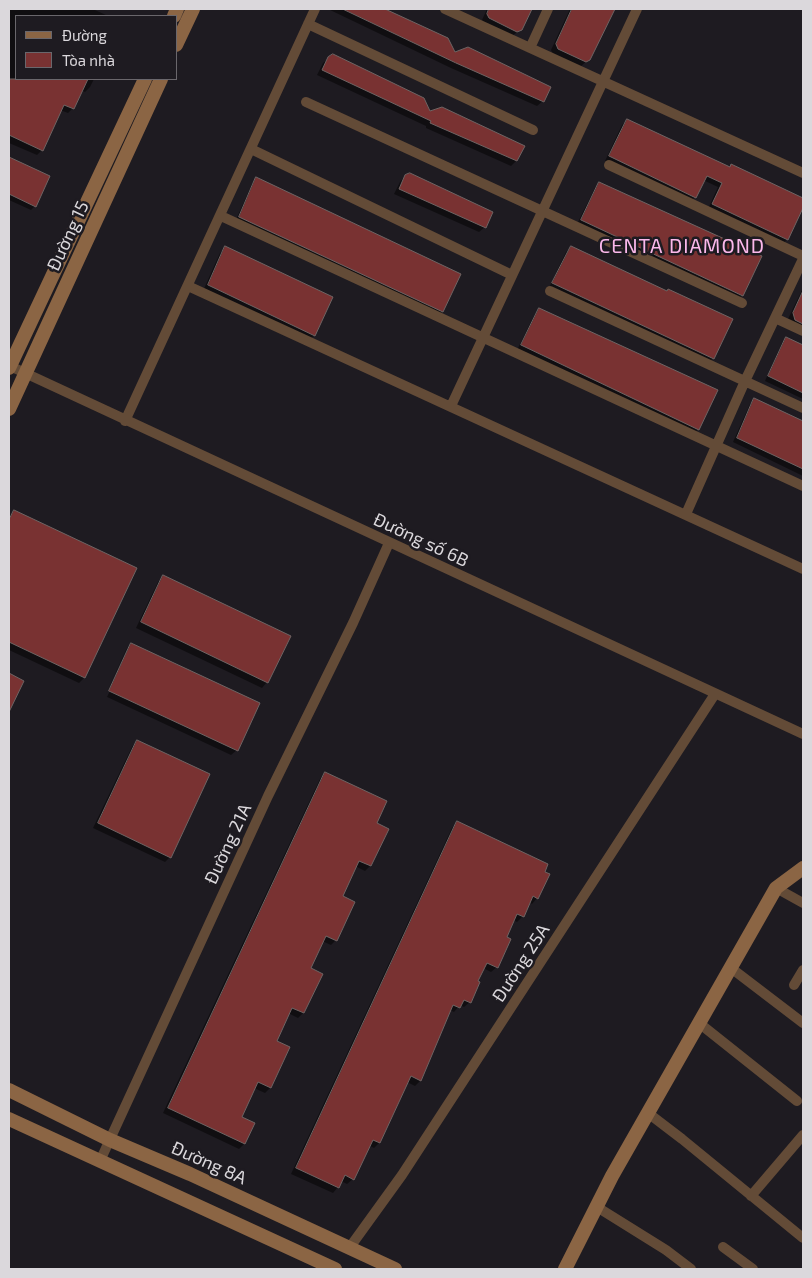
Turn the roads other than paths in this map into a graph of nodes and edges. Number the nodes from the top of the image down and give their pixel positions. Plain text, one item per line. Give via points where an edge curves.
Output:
1 (193, 9) edge
2 (315, 9) edge
3 (445, 9) edge
4 (471, 9) edge
5 (548, 9) edge
6 (637, 9) edge
7 (466, 19) junction
8 (308, 24) junction
9 (178, 41) edge
10 (530, 48) junction
11 (144, 80) edge
12 (161, 80) edge
13 (603, 80) junction
14 (306, 102) dead end
15 (534, 130) dead end
16 (251, 149) junction
17 (609, 165) dead end
18 (803, 174) edge
19 (542, 210) junction
20 (221, 216) junction
21 (803, 258) edge
22 (512, 275) junction
23 (188, 286) junction
24 (550, 291) dead end
25 (742, 303) dead end
26 (775, 318) junction
27 (803, 331) edge
28 (482, 338) junction
29 (9, 367) edge
30 (25, 373) junction
31 (745, 381) junction
32 (451, 406) junction
33 (803, 408) edge
34 (9, 409) edge
35 (125, 421) junction
36 (716, 445) junction
37 (803, 486) edge
38 (686, 514) junction
39 (389, 543) junction
40 (803, 569) edge
41 (715, 694) junction
42 (803, 734) edge
43 (803, 868) edge
44 (776, 888) junction
45 (803, 903) edge
46 (731, 968) junction
47 (803, 970) edge
48 (794, 985) dead end
49 (700, 1023) junction
50 (803, 1023) edge
51 (9, 1090) edge
52 (797, 1101) dead end
53 (648, 1113) junction
54 (9, 1119) edge
55 (803, 1135) edge
56 (110, 1140) junction
57 (796, 1144) junction
58 (803, 1152) edge
59 (100, 1161) junction
60 (752, 1196) junction
61 (597, 1207) junction
62 (803, 1238) edge
63 (350, 1247) junction
64 (723, 1247) dead end
65 (335, 1269) edge
66 (394, 1269) edge
67 (565, 1269) edge
68 (691, 1269) edge
69 (753, 1269) edge

1 - 9 street
2 - 8 street
3 - 7 street
4 - 7 street
5 - 10 street
6 - 13 street
7 - 10 street
8 - 15 street
8 - 16 street
10 - 13 street
11 - 29 street, Đường 15
12 - 30 street, Đường 15
13 - 18 street
13 - 19 street
14 - 19 street
16 - 20 street
16 - 22 street
17 - 21 street
19 - 22 street
19 - 25 street
20 - 23 street
20 - 28 street
21 - 26 street
22 - 28 street
23 - 32 street
23 - 35 street
24 - 31 street
26 - 27 street
26 - 31 street
28 - 32 street
28 - 36 street
29 - 30 street, Đường số 6B
30 - 34 street, Đường 15
30 - 35 street, Đường số 6B
31 - 33 street
31 - 36 street
32 - 38 street
35 - 39 street, Đường số 6B
36 - 37 street
36 - 38 street
38 - 40 street
39 - 41 street, Đường số 6B
39 - 56 street, Đường 21A via 268,796
41 - 42 street, Đường số 6B
41 - 63 street, Đường 25A via 402,1175
43 - 44 street
44 - 45 street
44 - 46 street
46 - 49 street
46 - 50 street
47 - 48 street
49 - 52 street
49 - 53 street
51 - 56 street, Đường 8A
53 - 60 street
53 - 61 street
54 - 59 street
55 - 57 street
56 - 59 street, Đường 21A
56 - 63 street, Đường 8A
57 - 58 street
57 - 60 street
59 - 65 street
60 - 62 street
61 - 67 street
61 - 68 street
63 - 66 street, Đường 8A
64 - 69 street

